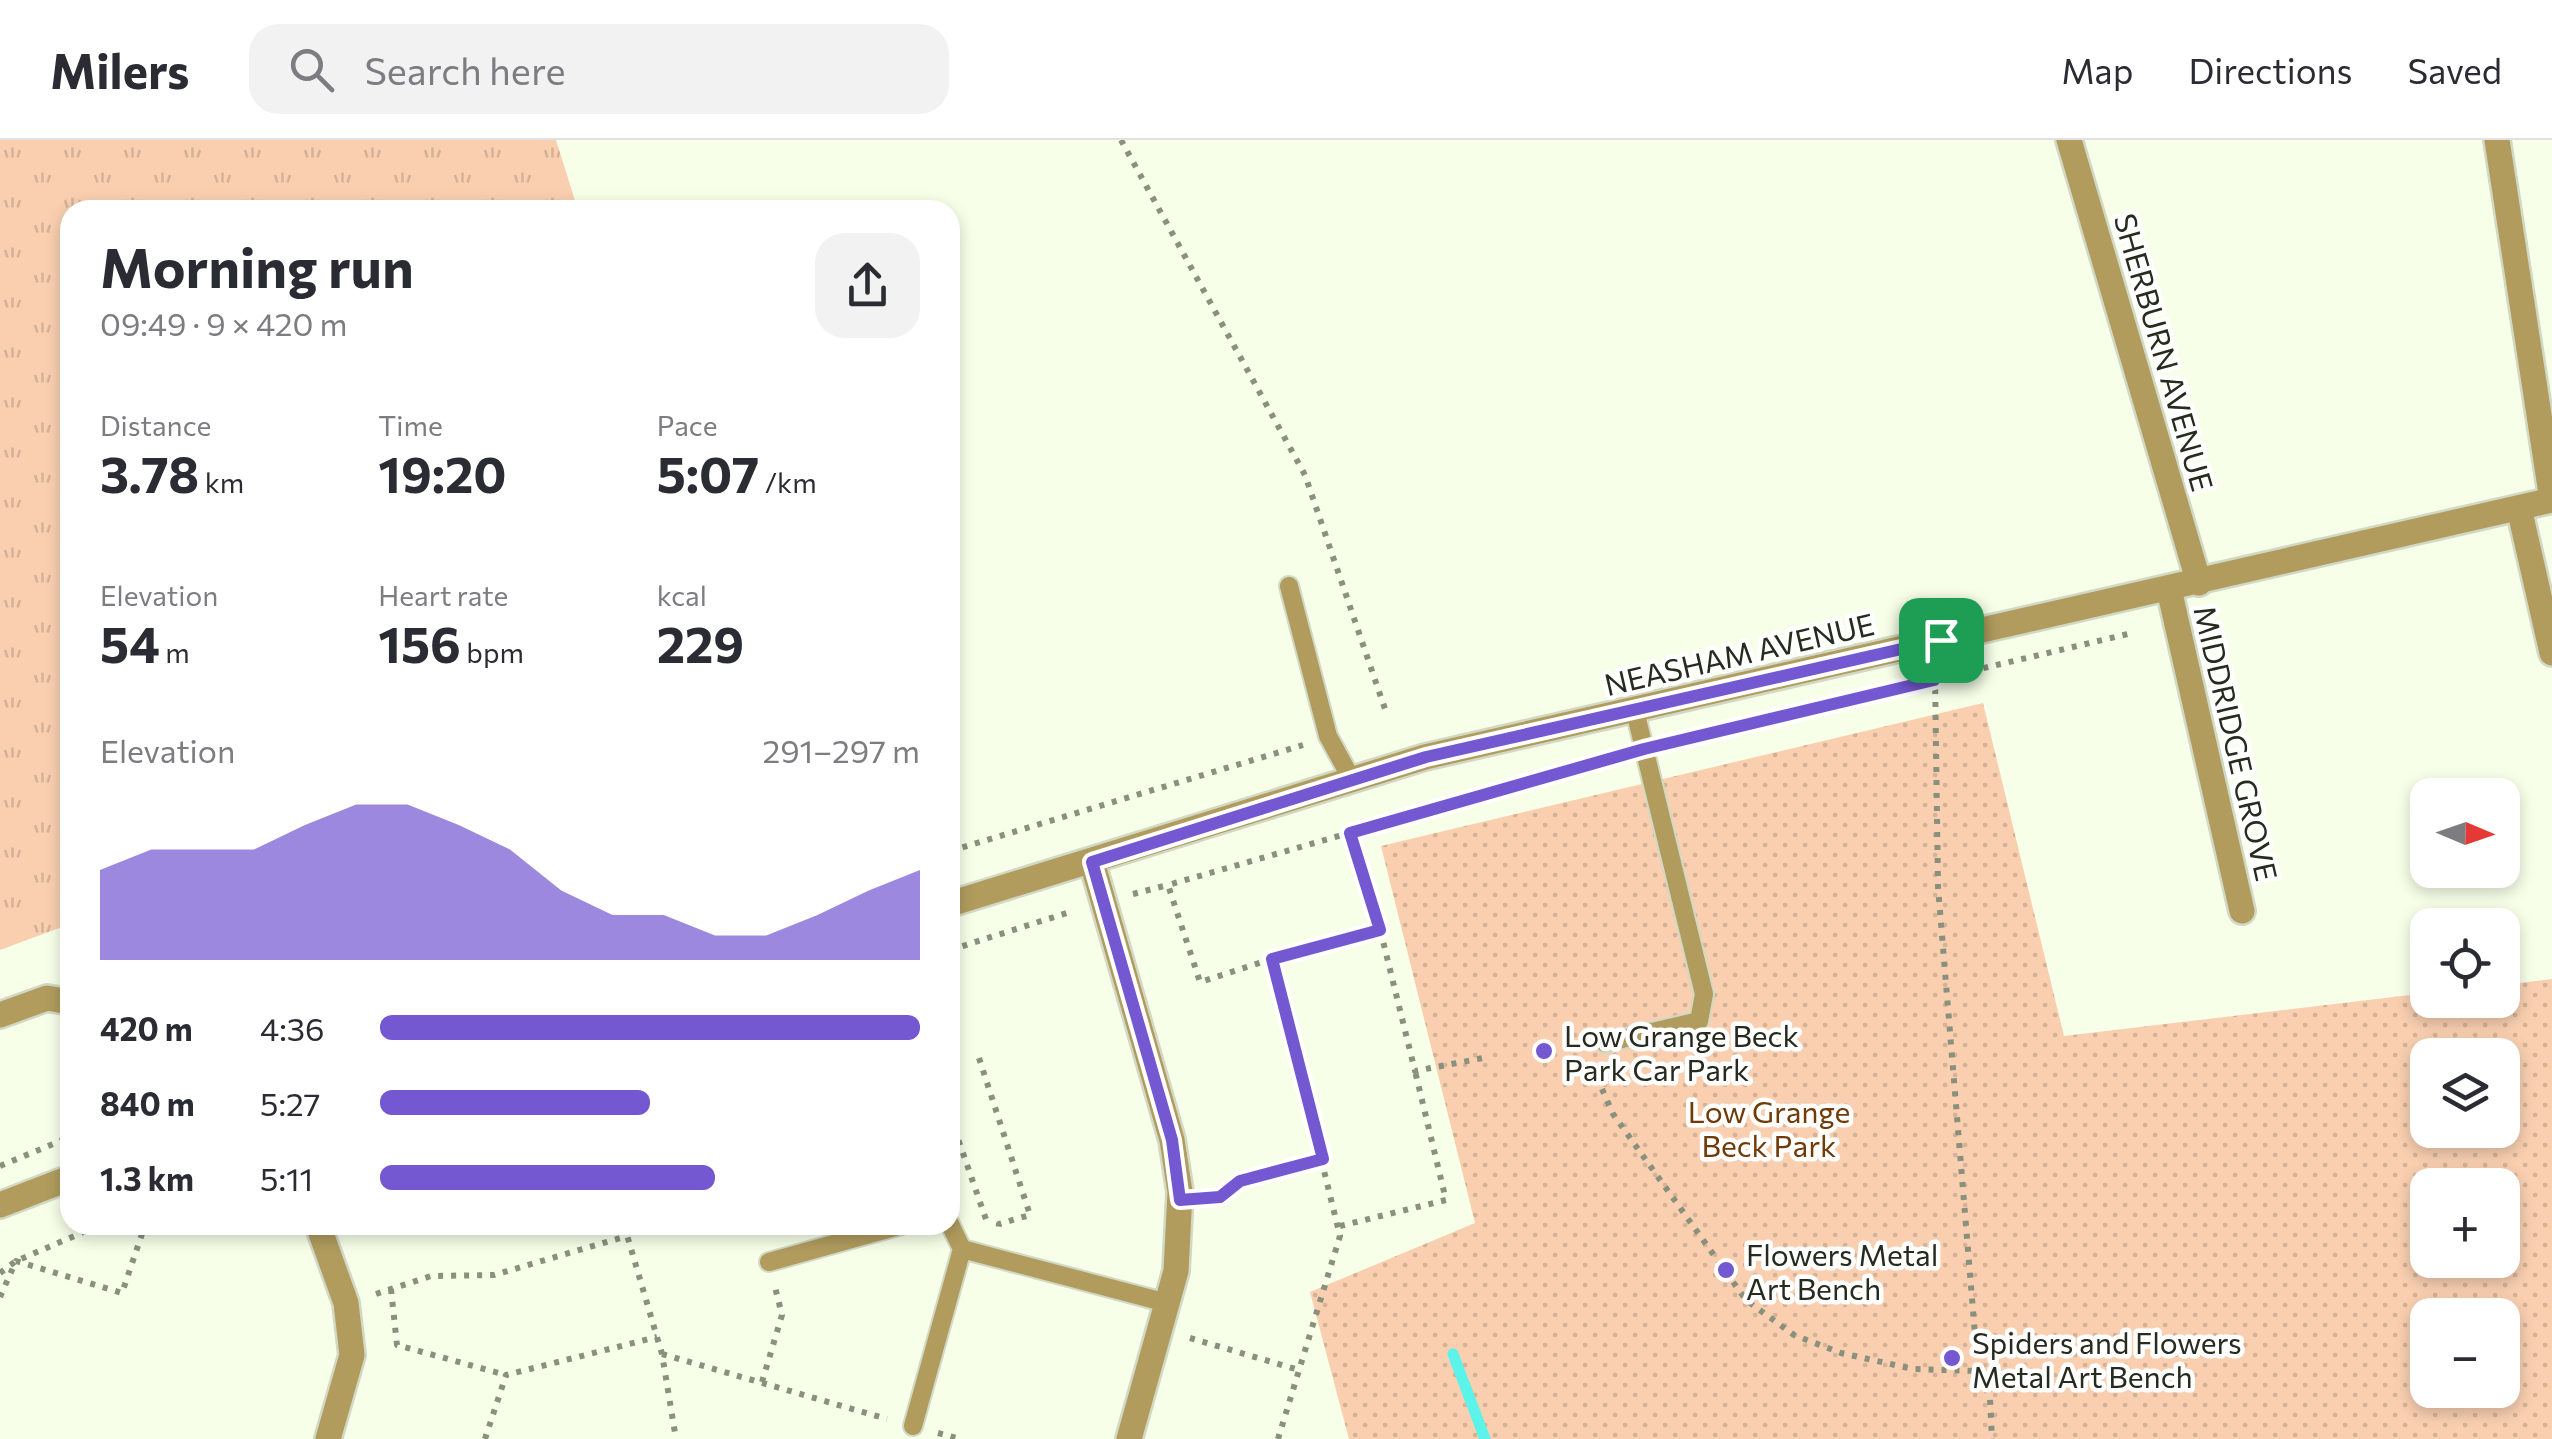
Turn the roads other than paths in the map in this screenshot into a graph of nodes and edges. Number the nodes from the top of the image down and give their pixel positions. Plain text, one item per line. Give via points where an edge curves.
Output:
1 (2068, 140) edge
2 (2497, 140) edge
3 (2552, 500) edge
4 (2518, 508) junction
5 (2199, 582) junction
6 (1289, 586) dead end
7 (2170, 590) junction
8 (2552, 653) edge
9 (1635, 711) junction
10 (1352, 780) junction
11 (1092, 862) junction
12 (960, 901) edge
13 (2242, 911) dead end
14 (60, 1000) edge
15 (0, 1015) edge
16 (1606, 1043) dead end
17 (60, 1182) edge
18 (0, 1206) edge
19 (322, 1235) edge
20 (866, 1235) edge
21 (955, 1235) edge
22 (962, 1249) junction
23 (769, 1262) road end
24 (1168, 1303) junction
25 (913, 1426) road end
26 (328, 1439) edge
27 (1129, 1439) edge

1 - 5 street, SHERBURN AVENUE
2 - 3 street
3 - 4 street, NEASHAM AVENUE
4 - 5 street, NEASHAM AVENUE
4 - 8 street
5 - 7 street, NEASHAM AVENUE
6 - 10 lane via 1328,736
7 - 9 street, NEASHAM AVENUE
7 - 13 street, MIDDRIDGE GROVE
9 - 10 street, NEASHAM AVENUE
9 - 16 lane via 1704,994 1699,1021
10 - 11 street, NEASHAM AVENUE
11 - 12 street, NEASHAM AVENUE
11 - 24 street via 1172,1140 1180,1200
14 - 15 street via 47,998
17 - 18 street
19 - 26 street via 346,1303 352,1356
20 - 23 lane
21 - 22 lane
22 - 24 lane
22 - 25 lane
24 - 27 street

